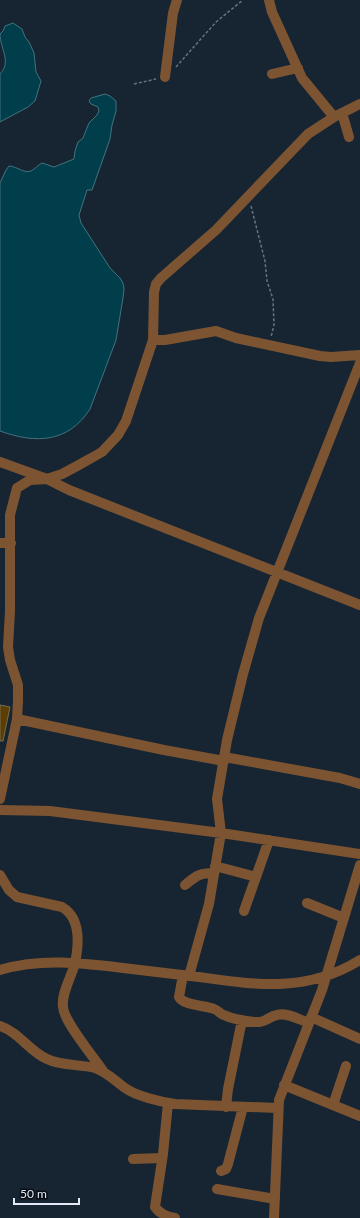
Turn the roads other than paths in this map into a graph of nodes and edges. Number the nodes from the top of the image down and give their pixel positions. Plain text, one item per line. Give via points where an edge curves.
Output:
1 (177, 0) edge
2 (269, 0) edge
3 (298, 68) junction
4 (272, 74) dead end
5 (165, 77) road end
6 (360, 104) edge
7 (338, 115) junction
8 (349, 137) dead end
9 (153, 340) junction
10 (360, 355) edge
11 (360, 363) edge
12 (0, 462) edge
13 (47, 479) junction
14 (0, 543) edge
15 (11, 543) junction
16 (277, 572) junction
17 (360, 605) edge
18 (4, 656) edge
19 (16, 719) junction
20 (224, 759) junction
21 (360, 784) edge
22 (0, 799) edge
23 (0, 810) edge
24 (221, 833) junction
25 (269, 840) junction
26 (360, 854) edge
27 (360, 865) edge
28 (215, 870) junction
29 (0, 876) edge
30 (256, 877) junction
31 (185, 885) dead end
32 (307, 903) dead end
33 (244, 912) dead end
34 (344, 918) junction
35 (360, 960) edge
36 (75, 962) junction
37 (0, 970) edge
38 (186, 975) junction
39 (327, 976) junction
40 (242, 1020) junction
41 (310, 1020) junction
42 (0, 1026) edge
43 (360, 1039) edge
44 (346, 1066) dead end
45 (103, 1071) junction
46 (284, 1085) junction
47 (168, 1103) junction
48 (333, 1104) junction
49 (226, 1107) junction
50 (244, 1107) junction
51 (277, 1108) junction
52 (360, 1116) edge
53 (162, 1158) junction
54 (133, 1159) dead end
55 (221, 1171) dead end
56 (217, 1189) dead end
57 (275, 1199) junction
58 (175, 1218) edge
59 (274, 1218) edge

1 - 5 street
2 - 3 street
3 - 4 street
3 - 7 street via 302,78
6 - 7 street
7 - 8 street
7 - 9 street via 308,134 216,230 156,284
9 - 10 street via 216,331 236,338 320,356
9 - 13 street via 126,421 118,435 102,452
11 - 16 street
12 - 13 street
13 - 15 street via 30,480 17,488 10,515
13 - 16 street
14 - 15 street
15 - 18 street via 8,647
16 - 17 street
16 - 20 street via 259,618 243,674
18 - 19 street via 18,685
19 - 20 street via 164,750
19 - 22 street
20 - 21 street via 340,778
20 - 24 street via 217,799
23 - 24 street via 50,811
24 - 25 street
24 - 28 street
25 - 26 street
25 - 30 street
27 - 34 street
28 - 30 street
28 - 31 street via 197,875
28 - 38 street via 209,904
29 - 36 street via 17,897 62,907 70,914 77,933
30 - 33 street
32 - 34 street
34 - 39 street
35 - 39 street
36 - 37 street via 39,962
36 - 38 street
36 - 45 street via 62,1000 63,1008 70,1024
38 - 39 street via 245,984 280,985
38 - 40 street via 179,997 181,1000 213,1008 222,1015
39 - 41 street
40 - 41 street via 262,1022 277,1014 284,1014
40 - 49 street
41 - 43 street
41 - 46 street
42 - 45 street via 18,1036 46,1059
44 - 48 street
45 - 47 street via 126,1089
46 - 48 street
46 - 51 street
47 - 49 street
47 - 53 street
48 - 52 street
49 - 50 street
50 - 51 street
50 - 55 street via 228,1164 226,1169
51 - 57 street
53 - 54 street
53 - 58 street via 155,1207 162,1214
56 - 57 street
57 - 59 street

